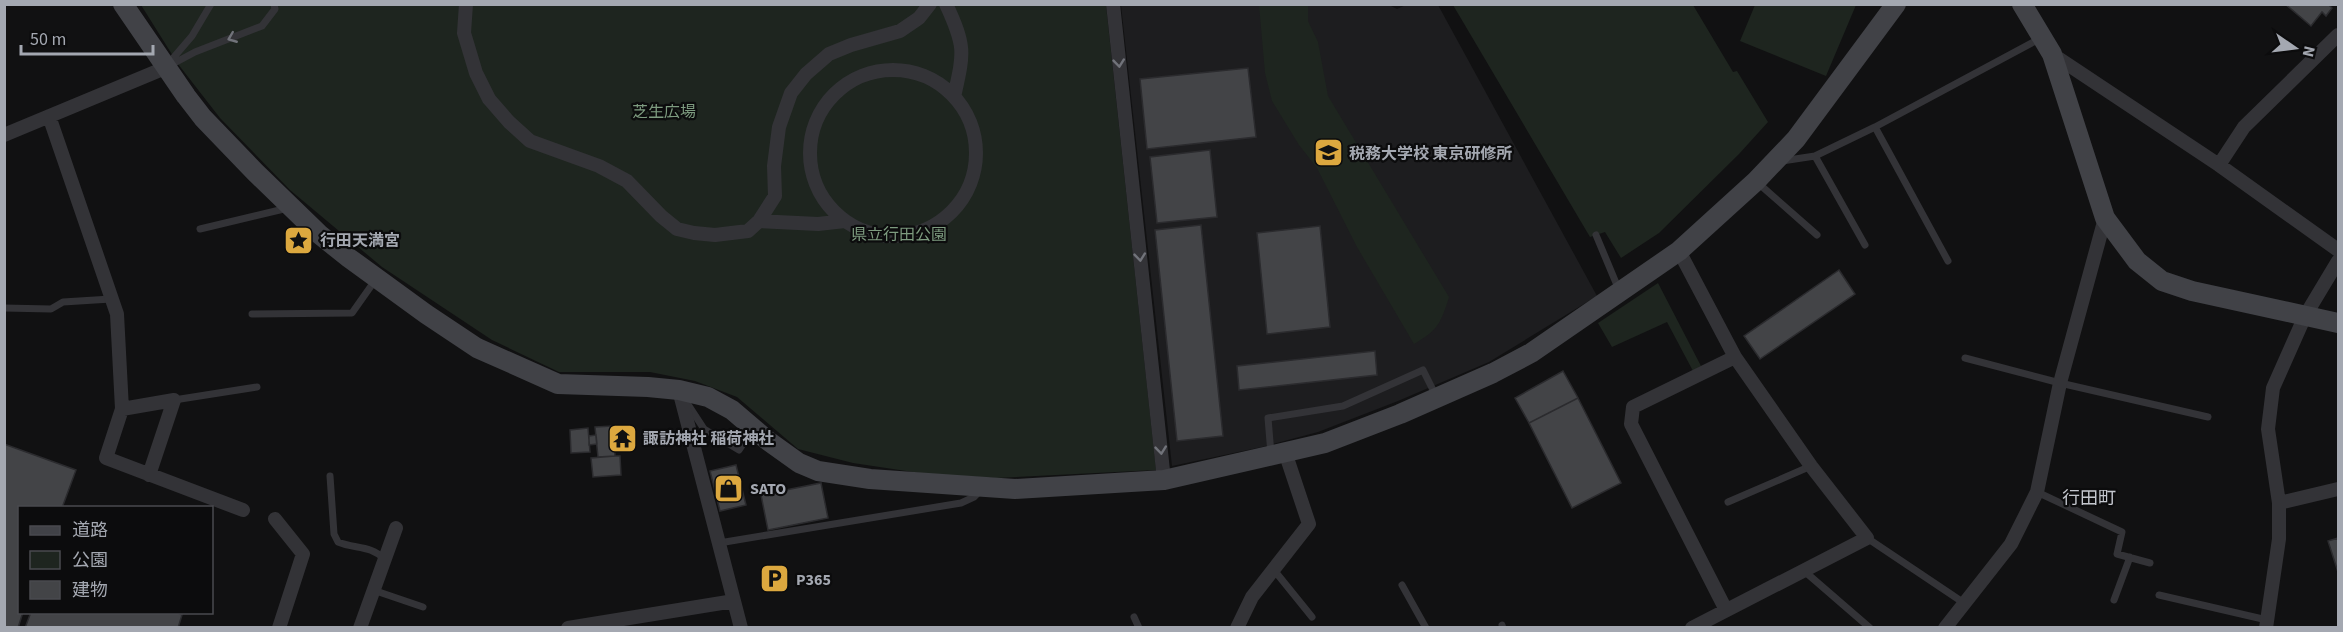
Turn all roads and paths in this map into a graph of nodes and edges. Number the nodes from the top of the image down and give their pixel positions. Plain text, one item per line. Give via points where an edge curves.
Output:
1 (123, 4) edge
2 (211, 4) edge
3 (274, 4) edge
4 (466, 4) edge
5 (930, 4) edge
6 (946, 4) edge
7 (1113, 4) edge
8 (1896, 4) edge
9 (2022, 4) edge
10 (2338, 35) edge
11 (2047, 46) junction
12 (165, 68) junction
13 (954, 97) junction
14 (49, 116) junction
15 (1875, 127) junction
16 (4, 135) edge
17 (1815, 156) junction
18 (1776, 161) junction
19 (2220, 165) junction
20 (1756, 181) junction
21 (292, 207) junction
22 (2105, 218) junction
23 (759, 221) junction
24 (845, 221) junction
25 (200, 229) dead end
26 (1596, 235) dead end
27 (1817, 235) dead end
28 (1865, 245) dead end
29 (2338, 250) edge
30 (1679, 251) junction
31 (1948, 261) dead end
32 (2338, 261) edge
33 (376, 278) junction
34 (1620, 292) junction
35 (111, 299) junction
36 (4, 308) edge
37 (252, 314) dead end
38 (2305, 316) junction
39 (2338, 323) edge
40 (1735, 357) junction
41 (1965, 358) dead end
42 (2060, 383) junction
43 (257, 387) dead end
44 (679, 390) junction
45 (1437, 398) junction
46 (174, 400) junction
47 (122, 409) junction
48 (2208, 417) dead end
49 (754, 428) junction
50 (1278, 454) junction
51 (1811, 466) junction
52 (149, 475) junction
53 (330, 476) dead end
54 (1164, 480) junction
55 (982, 489) junction
56 (2338, 489) edge
57 (2037, 492) junction
58 (1728, 502) dead end
59 (2279, 503) junction
60 (243, 510) dead end
61 (275, 519) dead end
62 (396, 528) dead end
63 (1867, 538) junction
64 (719, 543) junction
65 (2130, 557) junction
66 (384, 559) junction
67 (2150, 563) dead end
68 (1273, 569) junction
69 (1803, 570) junction
70 (1402, 585) dead end
71 (373, 590) junction
72 (2159, 595) dead end
73 (2114, 600) dead end
74 (734, 602) junction
75 (1964, 603) junction
76 (423, 607) dead end
77 (1726, 610) junction
78 (1134, 617) dead end
79 (1312, 617) dead end
80 (2267, 624) edge
81 (279, 627) edge
82 (360, 627) edge
83 (568, 627) edge
84 (741, 627) edge
85 (1139, 627) edge
86 (1237, 627) edge
87 (1426, 627) edge
88 (1692, 627) edge
89 (1870, 627) edge
90 (1945, 627) edge

1 - 12 street
2 - 12 lane via 192,36
3 -> 12 lane via 275,9 262,26
4 - 23 street via 464,33 476,73 489,99 530,141 599,166 627,181 677,229 694,234 721,234 748,231
5 - 23 street via 919,18 900,31 829,54 790,93 779,127 775,196
6 - 13 street via 960,36 963,56
7 -> 54 street
8 - 18 street
9 - 11 street
10 - 19 street via 2244,127
11 - 15 lane
11 - 19 street
11 - 22 street
12 - 14 street
12 - 21 street via 203,118
13 - 24 street via 965,107 975,137 974,170 962,200 939,223 908,235 874,236
13 - 24 street via 941,83 910,71 878,69 848,82 824,104 812,134 810,167 821,196
14 - 16 street
14 - 35 street
15 - 17 lane
15 - 31 lane
17 - 18 lane
17 - 28 lane
18 - 20 street
19 - 29 street
20 - 27 lane
20 - 30 street
21 - 25 lane
21 - 33 street via 319,234
22 - 38 street via 2137,261 2162,281
22 - 42 street
23 - 24 street
26 - 34 lane
30 - 34 street
30 - 40 street
32 - 38 street
33 - 37 lane via 352,313
33 - 44 street via 477,348 547,381
34 - 45 street via 1531,353
35 - 36 lane via 63,302 51,309
35 - 47 street via 117,314
38 - 39 street
38 - 59 street via 2273,388 2268,429
40 - 51 street
40 - 77 street via 1633,406 1632,424
41 - 42 lane
42 - 48 lane
42 - 57 street
43 - 46 lane
44 - 49 street via 719,402
44 - 49 lane via 704,429 739,450
44 - 64 street
45 - 50 street via 1357,432
45 - 50 lane via 1423,370 1342,406 1268,418
46 - 47 street
46 - 52 street
47 - 52 street via 106,458
49 - 55 street via 790,457 818,471
50 - 54 street
50 - 68 street via 1309,524
51 - 58 lane
51 - 63 street
52 - 60 street
53 - 66 lane via 334,534 338,542 377,551
54 - 55 street
55 - 64 lane via 961,503
56 - 59 street
57 - 65 lane via 2122,532 2117,554
57 - 75 street via 2011,544
59 - 80 street via 2279,539
61 - 81 street via 303,554
62 - 66 street
63 - 69 street
63 - 75 lane
64 - 74 street
65 - 67 lane
65 - 73 lane
66 - 71 street
68 - 79 lane
68 - 86 street via 1252,597
69 - 77 street
69 - 89 lane
70 - 87 lane
71 - 76 lane
71 - 82 street
72 - 80 lane
74 - 83 street
74 - 84 street
75 - 90 street
77 - 88 street
78 - 85 lane

